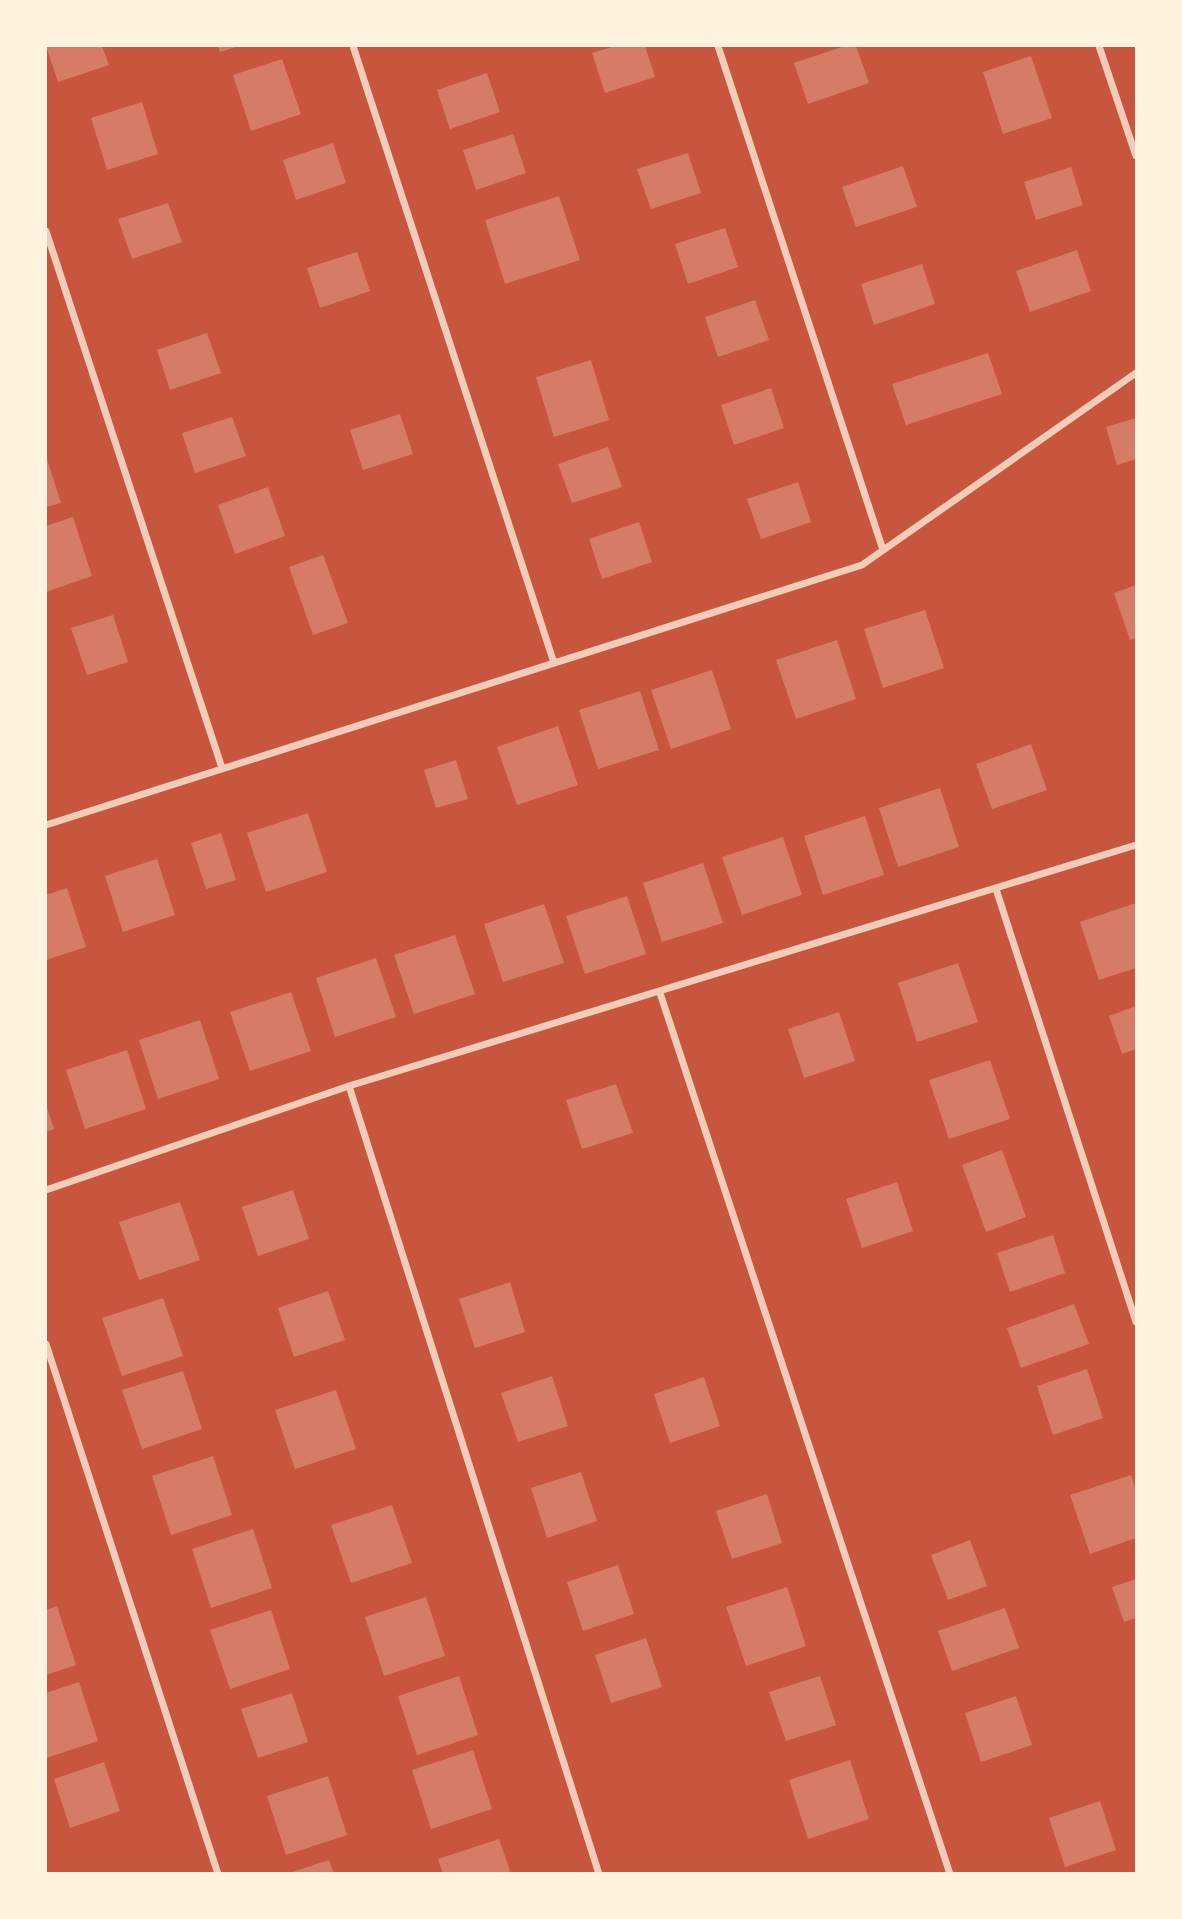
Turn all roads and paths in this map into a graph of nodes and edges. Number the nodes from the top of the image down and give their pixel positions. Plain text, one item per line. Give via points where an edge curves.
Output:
1 (353, 46) edge
2 (718, 46) edge
3 (1099, 46) edge
4 (1136, 156) edge
5 (46, 231) edge
6 (1136, 373) edge
7 (883, 550) junction
8 (554, 663) junction
9 (222, 768) junction
10 (46, 825) edge
11 (1136, 845) edge
12 (996, 889) junction
13 (660, 993) junction
14 (349, 1086) junction
15 (46, 1190) edge
16 (1136, 1322) edge
17 (46, 1344) edge
18 (218, 1874) edge
19 (599, 1874) edge
20 (950, 1874) edge

1 - 8 street
2 - 7 street
3 - 4 street
5 - 9 street
6 - 7 street
7 - 8 street via 862,565
8 - 9 street
9 - 10 street
11 - 12 street
12 - 13 street
12 - 16 street
13 - 14 street
13 - 20 street
14 - 15 street
14 - 19 street
17 - 18 street

